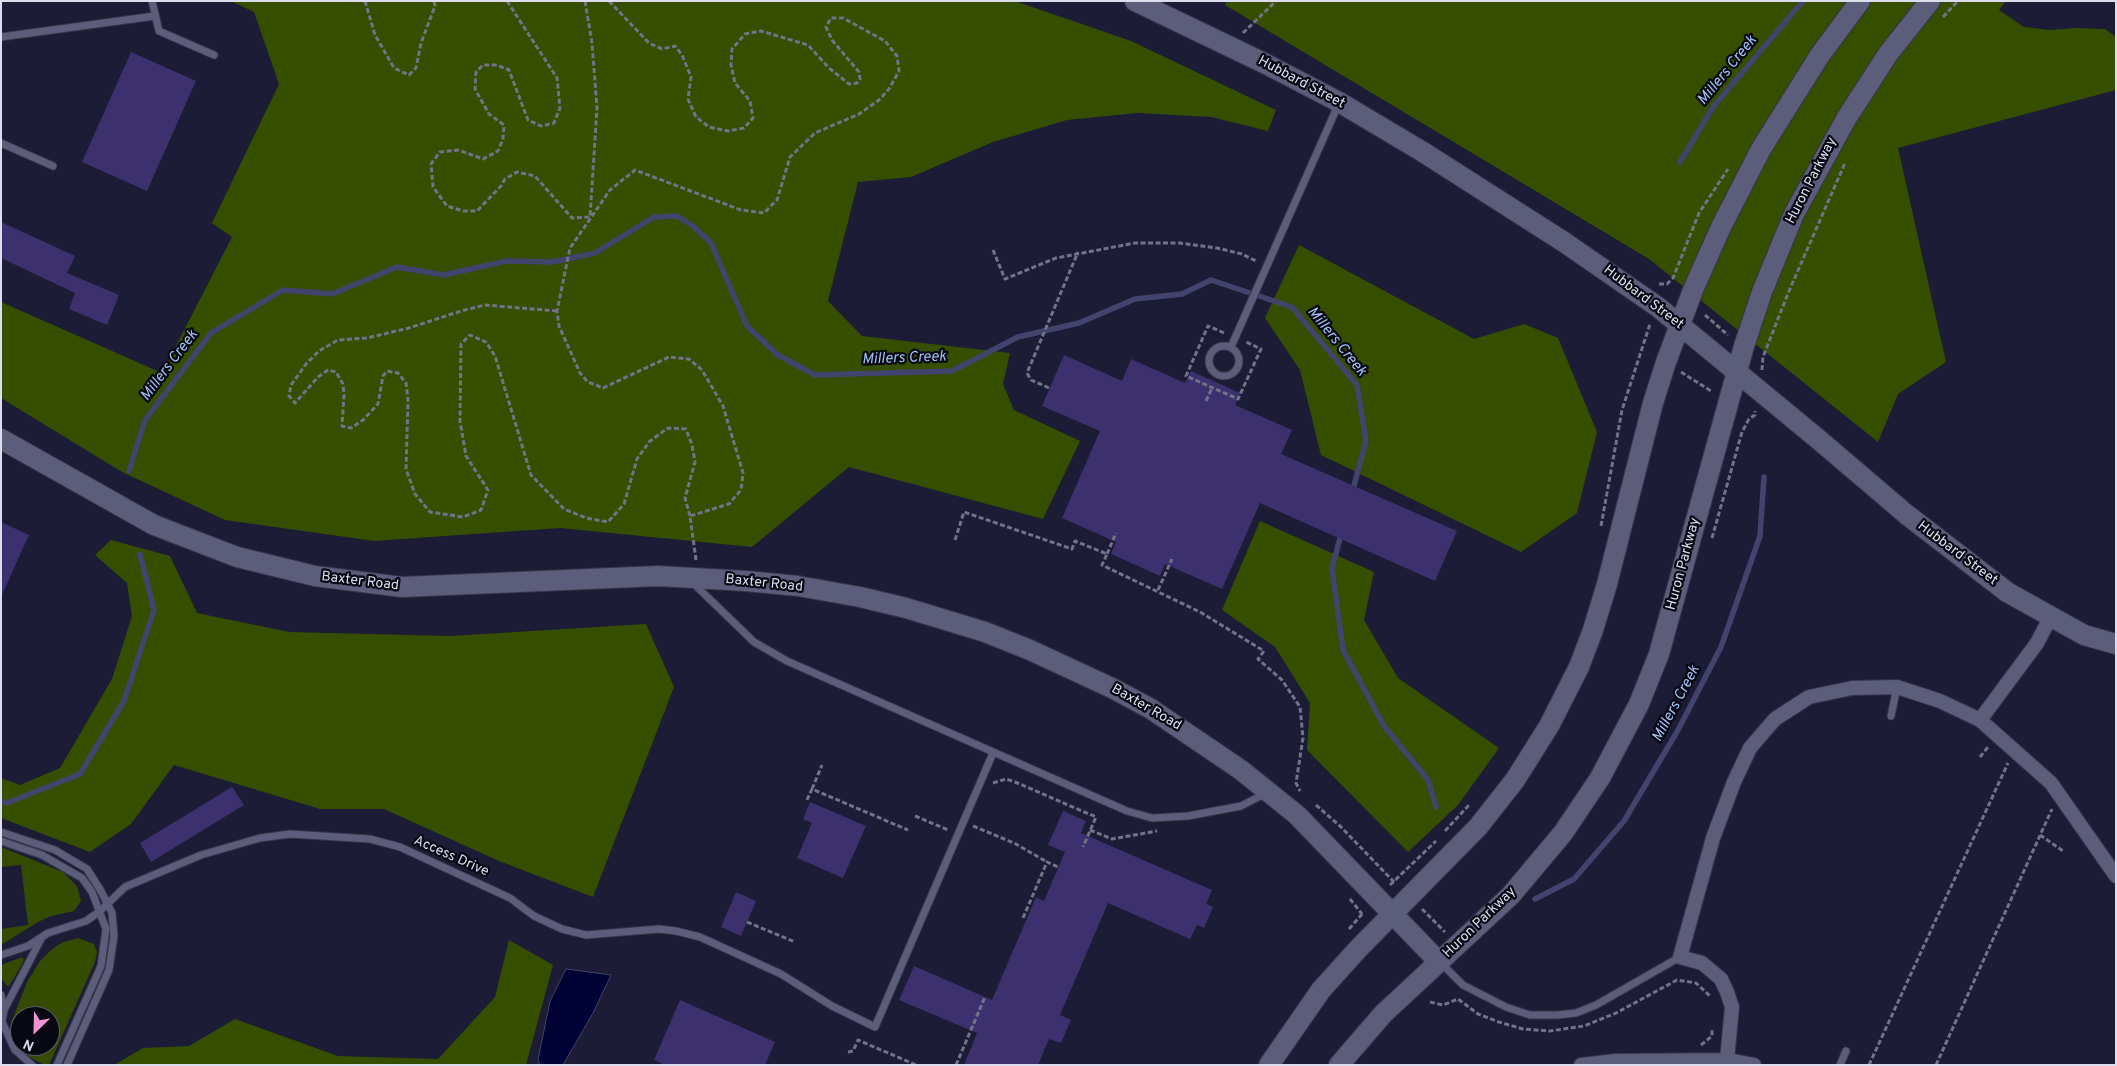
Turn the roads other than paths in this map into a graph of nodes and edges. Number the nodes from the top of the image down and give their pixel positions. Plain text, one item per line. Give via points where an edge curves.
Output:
1 (152, 1) edge
2 (1135, 1) edge
3 (1860, 1) edge
4 (1930, 1) edge
5 (155, 16) junction
6 (1, 37) edge
7 (214, 55) dead end
8 (1339, 102) junction
9 (1, 143) edge
10 (53, 166) dead end
11 (1680, 325) junction
12 (1231, 347) junction
13 (1737, 372) junction
14 (1, 439) edge
15 (693, 577) junction
16 (2050, 618) junction
17 (2116, 644) edge
18 (1897, 687) junction
19 (1891, 716) dead end
20 (1980, 720) junction
21 (993, 754) junction
22 (1269, 791) junction
23 (1, 832) edge
24 (1, 841) edge
25 (2116, 876) edge
26 (107, 904) junction
27 (99, 912) junction
28 (1393, 914) junction
29 (42, 938) junction
30 (1, 955) edge
31 (1680, 957) junction
32 (1439, 962) junction
33 (1, 995) edge
34 (4, 1010) junction
35 (2, 1023) edge
36 (1846, 1051) dead end
37 (1727, 1060) junction
38 (1615, 1063) edge
39 (32, 1065) edge
40 (57, 1065) edge
41 (67, 1065) edge
42 (1269, 1065) edge
43 (1339, 1065) edge
44 (1581, 1065) edge
45 (1754, 1065) edge
46 (1840, 1065) edge

1 - 5 lane
2 - 8 street, Hubbard Street
3 - 11 street via 1815,63 1761,149 1721,227
4 - 13 street, Huron Parkway via 1869,83 1809,184 1762,292
5 - 6 lane
5 - 7 lane via 159,32
8 - 11 street, Hubbard Street via 1564,242
8 - 12 lane
9 - 10 lane
11 - 13 street, Hubbard Street
11 - 28 street via 1651,411 1593,630 1570,685 1536,748 1498,802
12 - 12 lane via 1219,346 1210,354 1210,366 1218,375 1230,376 1239,368 1239,355
13 - 16 street, Hubbard Street via 1956,554 2007,592
13 - 32 street, Huron Parkway via 1666,631 1651,675 1624,734 1582,807 1538,865 1511,895
14 - 15 street, Baxter Road via 154,525 237,557 307,575 402,587
15 - 21 lane via 754,642 787,661
15 - 22 street, Baxter Road via 798,586 845,594 985,632 1076,670 1151,709
16 - 17 street, Hubbard Street via 2084,635
16 - 20 street via 2037,643
18 - 19 lane
18 - 20 street via 1940,701
18 - 31 street via 1852,688 1809,697 1775,719 1750,748 1713,838
20 - 25 street via 2051,783
21 - 22 lane via 1127,811 1152,818 1188,816 1241,806
21 - 26 lane, Access Drive via 875,1027 832,1006 781,974 700,937 676,931 641,929 586,935 562,929 534,916 510,898 454,871 400,847 370,839 290,834 260,838 200,856 138,880
22 - 28 street, Baxter Road via 1314,832
23 - 26 lane via 73,859 87,869
24 - 27 lane via 42,855 82,878 92,892
26 - 27 lane, Access Drive
26 - 41 lane via 112,914 114,936 109,970
27 - 29 lane, Access Drive via 86,921
27 - 40 lane via 106,929 101,966
28 - 32 street, Baxter Road
28 - 42 street via 1321,990
29 - 30 lane, Access Drive
29 - 34 lane
31 - 32 lane via 1596,1006 1557,1015 1530,1015 1492,1001 1463,985
31 - 37 street via 1702,963 1721,979 1727,992 1732,1007
32 - 43 street, Huron Parkway via 1384,1014
33 - 34 lane
34 - 35 lane
35 - 39 lane via 14,1050
36 - 46 lane
37 - 38 street
37 - 45 street
38 - 44 street

